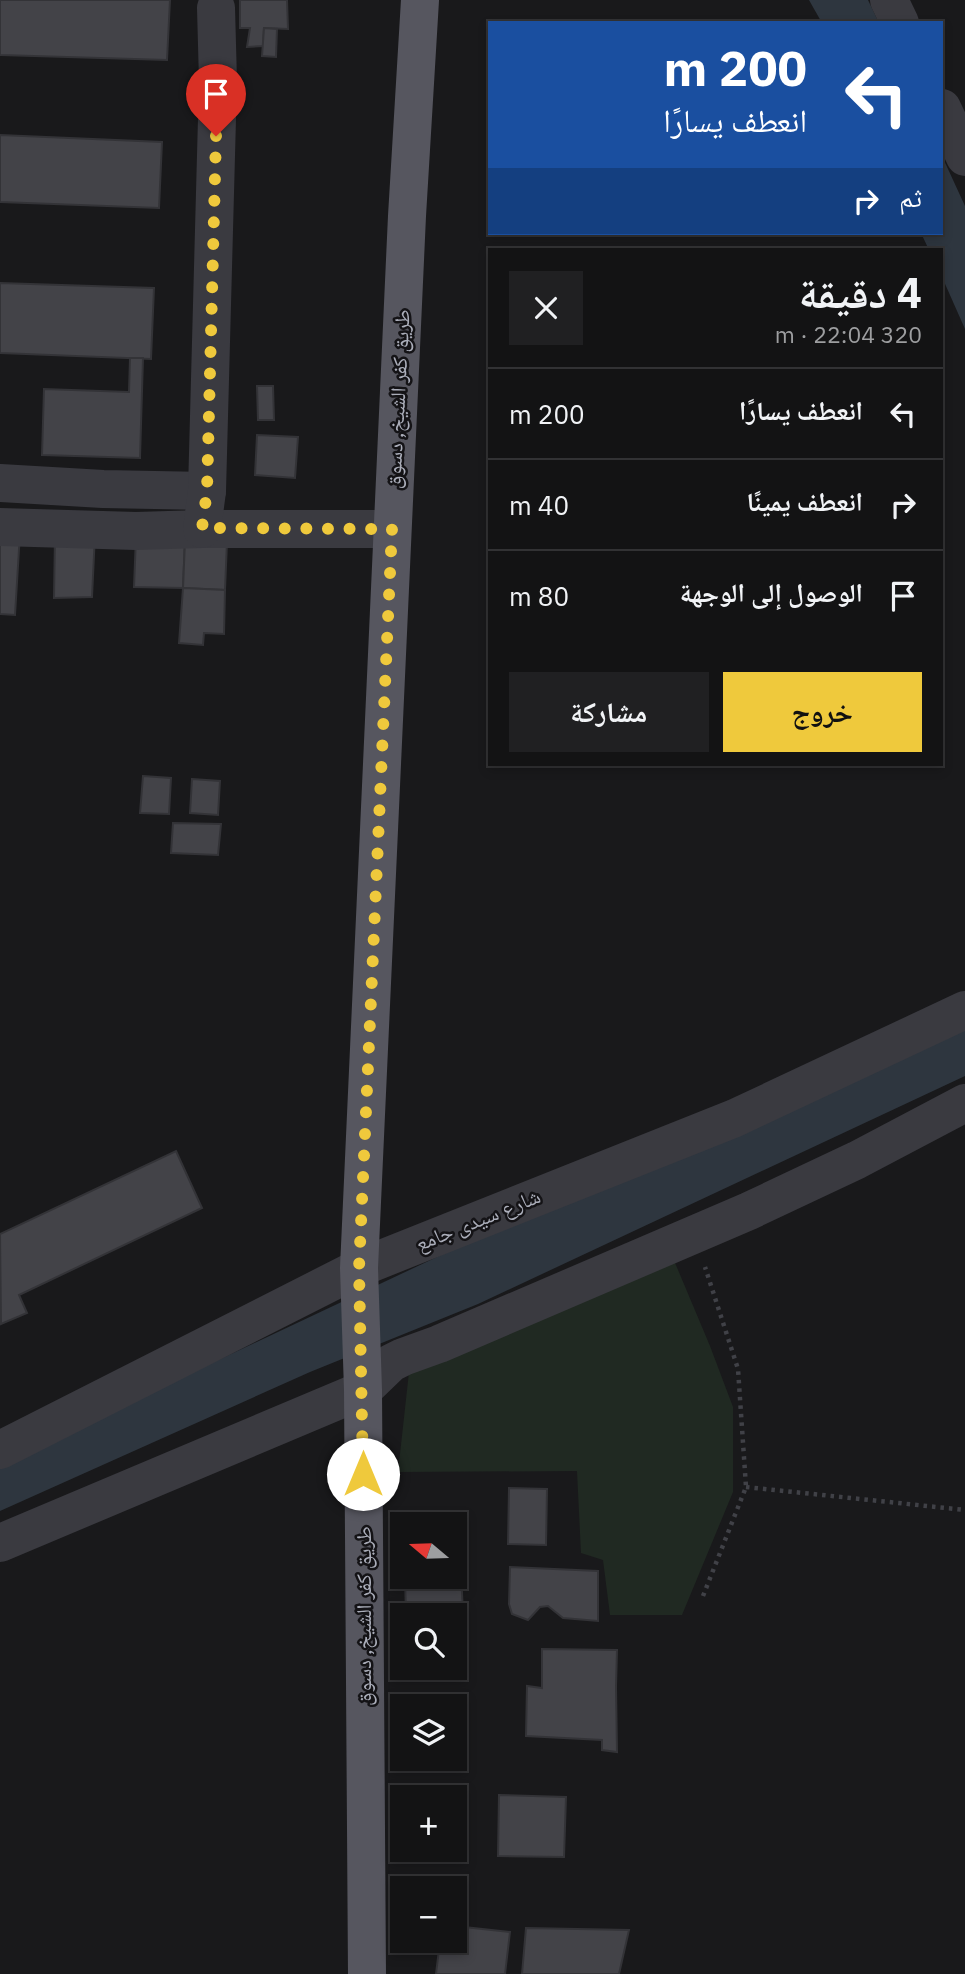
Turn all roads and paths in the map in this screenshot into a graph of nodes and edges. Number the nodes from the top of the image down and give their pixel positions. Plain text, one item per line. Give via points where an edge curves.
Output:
1 (420, 0) edge
2 (889, 0) edge
3 (216, 8) dead end
4 (899, 21) edge
5 (943, 110) edge
6 (965, 157) edge
7 (0, 483) edge
8 (207, 491) junction
9 (0, 527) edge
10 (202, 528) junction
11 (392, 529) junction
12 (965, 1010) edge
13 (965, 1103) edge
14 (694, 1234) junction
15 (359, 1268) junction
16 (363, 1390) junction
17 (0, 1450) edge
18 (746, 1487) junction
19 (965, 1510) edge
20 (0, 1543) edge
21 (703, 1596) dead end
22 (367, 1974) edge

1 - 11 main road, طريق كفر الشيخ, دسوق
2 - 4 street
3 - 8 street
5 - 6 street
7 - 8 street
8 - 10 street
9 - 10 street
10 - 11 street
11 - 15 main road, طريق كفر الشيخ, دسوق
12 - 15 street, شارع سيدى جامع via 735,1118
13 - 14 street via 804,1186
14 - 16 street via 402,1357
14 - 18 path via 738,1368
15 - 16 main road, طريق كفر الشيخ, دسوق
15 - 17 street, شارع سيدى جامع
16 - 20 street
16 - 22 main road, طريق كفر الشيخ, دسوق
18 - 19 path
18 - 21 path

